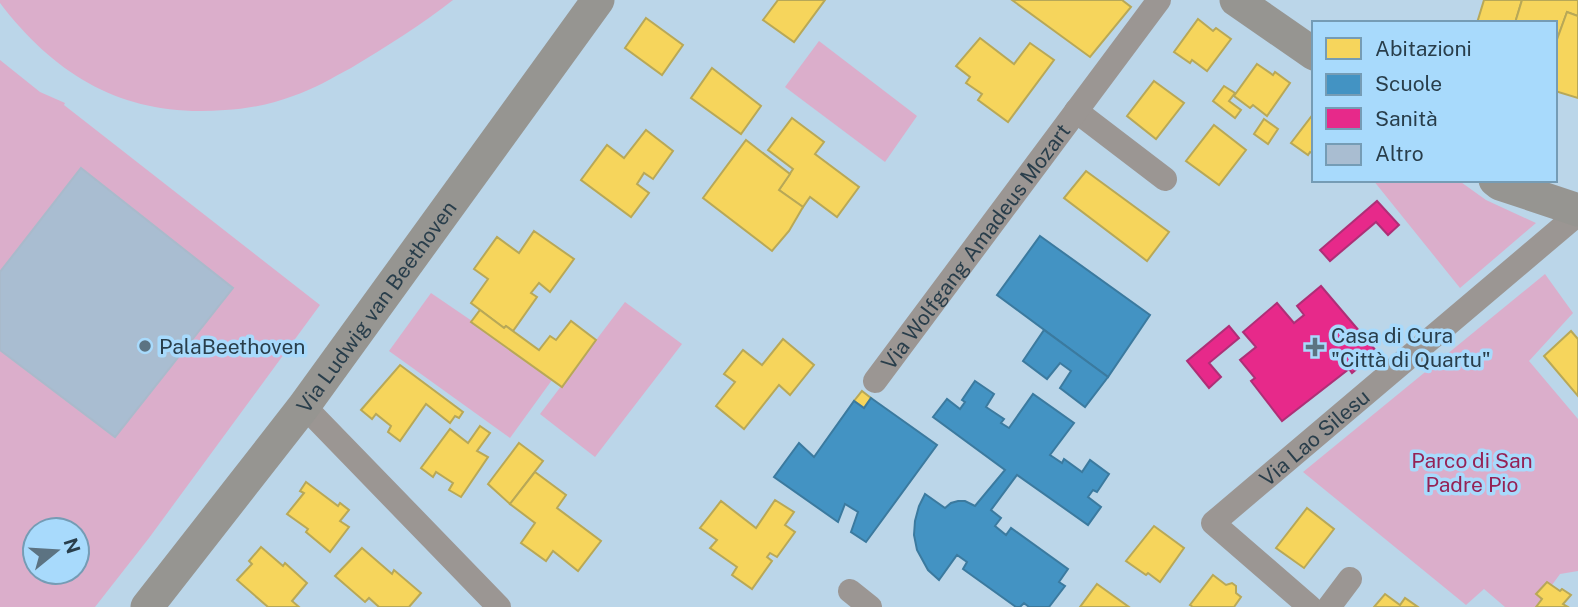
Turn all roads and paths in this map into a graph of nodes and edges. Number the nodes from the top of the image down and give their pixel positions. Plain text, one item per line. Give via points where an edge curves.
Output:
1 (598, 0) edge
2 (1159, 0) edge
3 (1236, 0) edge
4 (1312, 53) edge
5 (1076, 111) junction
6 (1165, 178) dead end
7 (1498, 182) edge
8 (1578, 212) edge
9 (874, 381) dead end
10 (304, 405) junction
11 (1350, 579) dead end
12 (850, 591) dead end
13 (148, 607) edge
14 (499, 607) edge
15 (870, 607) edge
16 (1310, 607) edge
17 (1329, 607) edge

1 - 10 street, Via Ludwig van Beethoven
2 - 5 street, Via Wolfgang Amadeus Mozart
3 - 4 street
5 - 6 street, Via Wolfgang Amadeus Mozart
5 - 9 street, Via Wolfgang Amadeus Mozart
7 - 8 street
8 - 16 street, Via Lao Silesu via 1213,523
10 - 13 street, Via Ludwig van Beethoven
10 - 14 street
11 - 17 street
12 - 15 street

